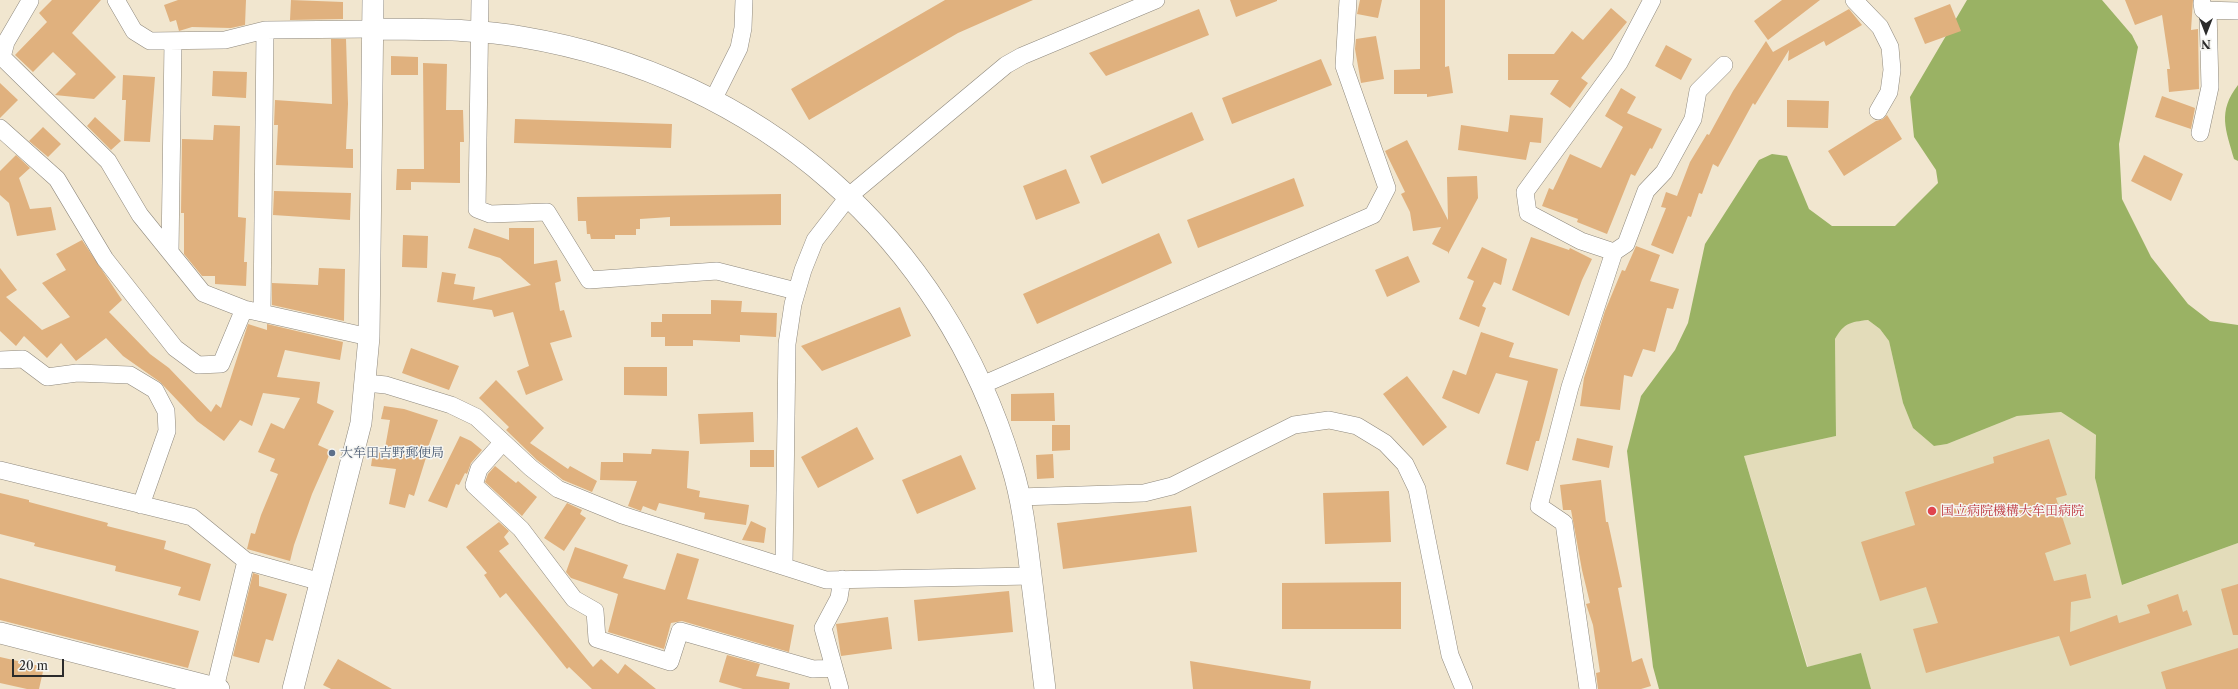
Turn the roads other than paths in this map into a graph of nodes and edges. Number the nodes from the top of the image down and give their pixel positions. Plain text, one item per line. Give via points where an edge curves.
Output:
1 (116, 0) edge
2 (373, 0) edge
3 (480, 0) edge
4 (744, 0) edge
5 (1348, 0) edge
6 (1652, 0) edge
7 (1854, 0) edge
8 (30, 1) dead end
9 (1149, 1) edge
10 (2205, 5) edge
11 (2238, 10) edge
12 (373, 29) junction
13 (265, 30) junction
14 (479, 32) junction
15 (173, 41) junction
16 (1, 57) edge
17 (1724, 65) dead end
18 (713, 100) junction
19 (1878, 111) dead end
20 (0, 128) edge
21 (2200, 133) dead end
22 (849, 196) junction
23 (170, 252) junction
24 (1614, 252) junction
25 (796, 291) junction
26 (244, 309) junction
27 (262, 313) junction
28 (369, 336) junction
29 (0, 360) edge
30 (366, 383) junction
31 (982, 385) junction
32 (503, 442) junction
33 (0, 470) edge
34 (1019, 497) junction
35 (141, 505) junction
36 (246, 561) junction
37 (784, 566) junction
38 (1031, 576) junction
39 (842, 579) junction
40 (321, 582) junction
41 (0, 633) edge
42 (834, 668) junction
43 (171, 683) edge
44 (217, 688) edge
45 (293, 689) edge
46 (840, 689) edge
47 (1045, 689) edge
48 (1464, 689) edge
49 (1588, 689) edge

1 - 15 street via 134,32 150,41
2 - 12 street
3 - 14 street
4 - 18 street via 739,48
5 - 31 street via 1344,66 1387,188 1373,215
6 - 24 street via 1618,63 1524,192 1528,213 1581,241
7 - 19 street via 1880,27 1890,47 1892,70 1889,92
8 - 16 street via 6,42
9 - 22 street via 1006,65
10 - 11 street
10 - 21 street via 2210,87
12 - 13 street
12 - 14 street
12 - 28 street
13 - 15 street via 225,40
13 - 27 street
14 - 18 street via 521,36 594,52 671,80
14 - 25 street via 477,209 490,214 547,212 589,280 717,271
15 - 23 street
16 - 23 street via 108,161 140,215
17 - 24 street via 1698,91 1693,119 1664,172 1646,191 1626,244
18 - 22 street via 736,111 799,153
20 - 26 street via 57,179 105,259 175,348 198,365 221,364
22 - 25 street via 816,240 802,270
22 - 31 street via 898,249 931,293 964,348
23 - 26 street via 203,293
24 - 49 street via 1570,387 1539,506 1564,523
25 - 37 street via 787,344
26 - 27 street
27 - 28 street
28 - 30 street
29 - 35 street via 23,359 47,377 77,372 130,375 155,390 166,411 167,431
30 - 32 street via 386,385 451,405 476,417
30 - 40 street via 361,423
31 - 34 street via 1013,469
32 - 37 street via 558,488 622,515
32 - 42 street via 480,469 474,485 521,529 574,599 595,611 597,639 670,662 680,631 813,669
33 - 35 street
34 - 38 street
34 - 48 street via 1144,493 1172,486 1294,425 1329,420 1357,426 1385,443 1405,464 1417,488 1450,655
35 - 36 street via 192,517
36 - 40 street
36 - 44 street
37 - 39 street via 826,580
38 - 39 street
38 - 47 street
39 - 42 street via 839,598 823,628
40 - 45 street
41 - 43 street
42 - 46 street
43 - 44 street

